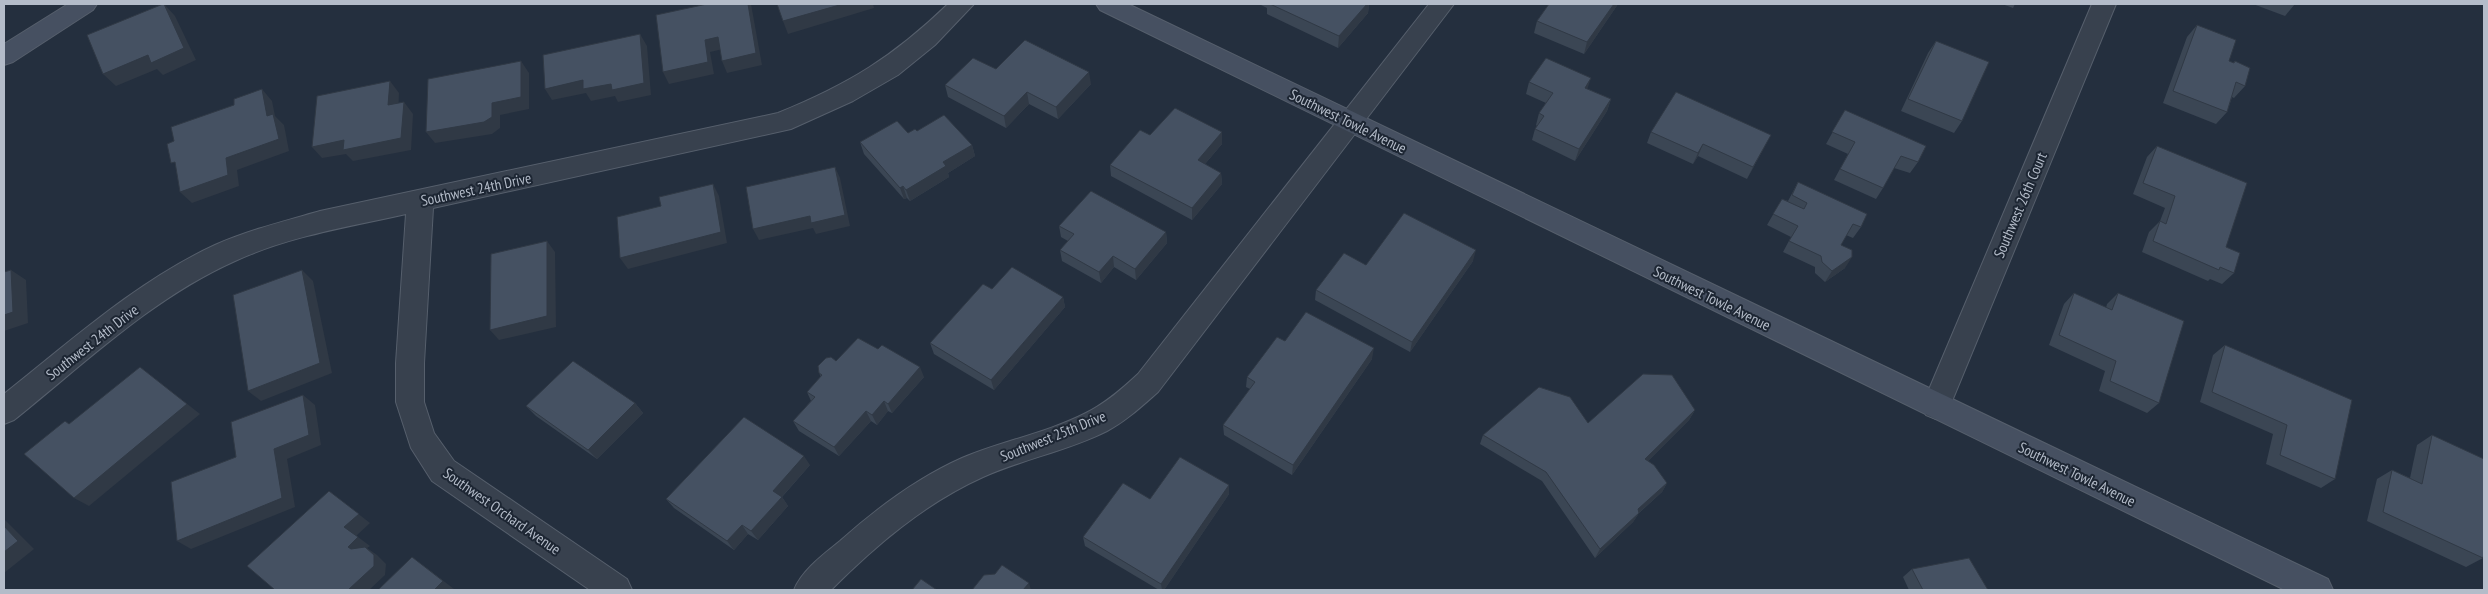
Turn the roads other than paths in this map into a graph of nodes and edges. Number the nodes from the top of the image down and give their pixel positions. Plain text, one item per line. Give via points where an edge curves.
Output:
1 (85, 4) edge
2 (962, 4) edge
3 (1108, 4) edge
4 (1442, 4) edge
5 (2104, 4) edge
6 (4, 56) edge
7 (1352, 122) junction
8 (420, 201) junction
9 (1936, 406) junction
10 (4, 410) edge
11 (616, 590) edge
12 (810, 590) edge
13 (2317, 590) edge

1 - 6 main road
2 - 8 street, Southwest 24th Drive via 905,58 872,80 829,103 782,122
3 - 7 main road, Southwest Towle Avenue
4 - 7 street, Southwest 25th Drive
5 - 9 street, Southwest 26th Court
7 - 9 main road, Southwest Towle Avenue
7 - 12 street, Southwest 25th Drive via 1148,383 1112,413 1069,433 971,469 926,494 882,524 840,559
8 - 10 street, Southwest 24th Drive via 320,222 272,235 223,254 176,280 130,312
8 - 11 street, Southwest Orchard Avenue via 410,402 421,439 443,471
9 - 13 main road, Southwest Towle Avenue

